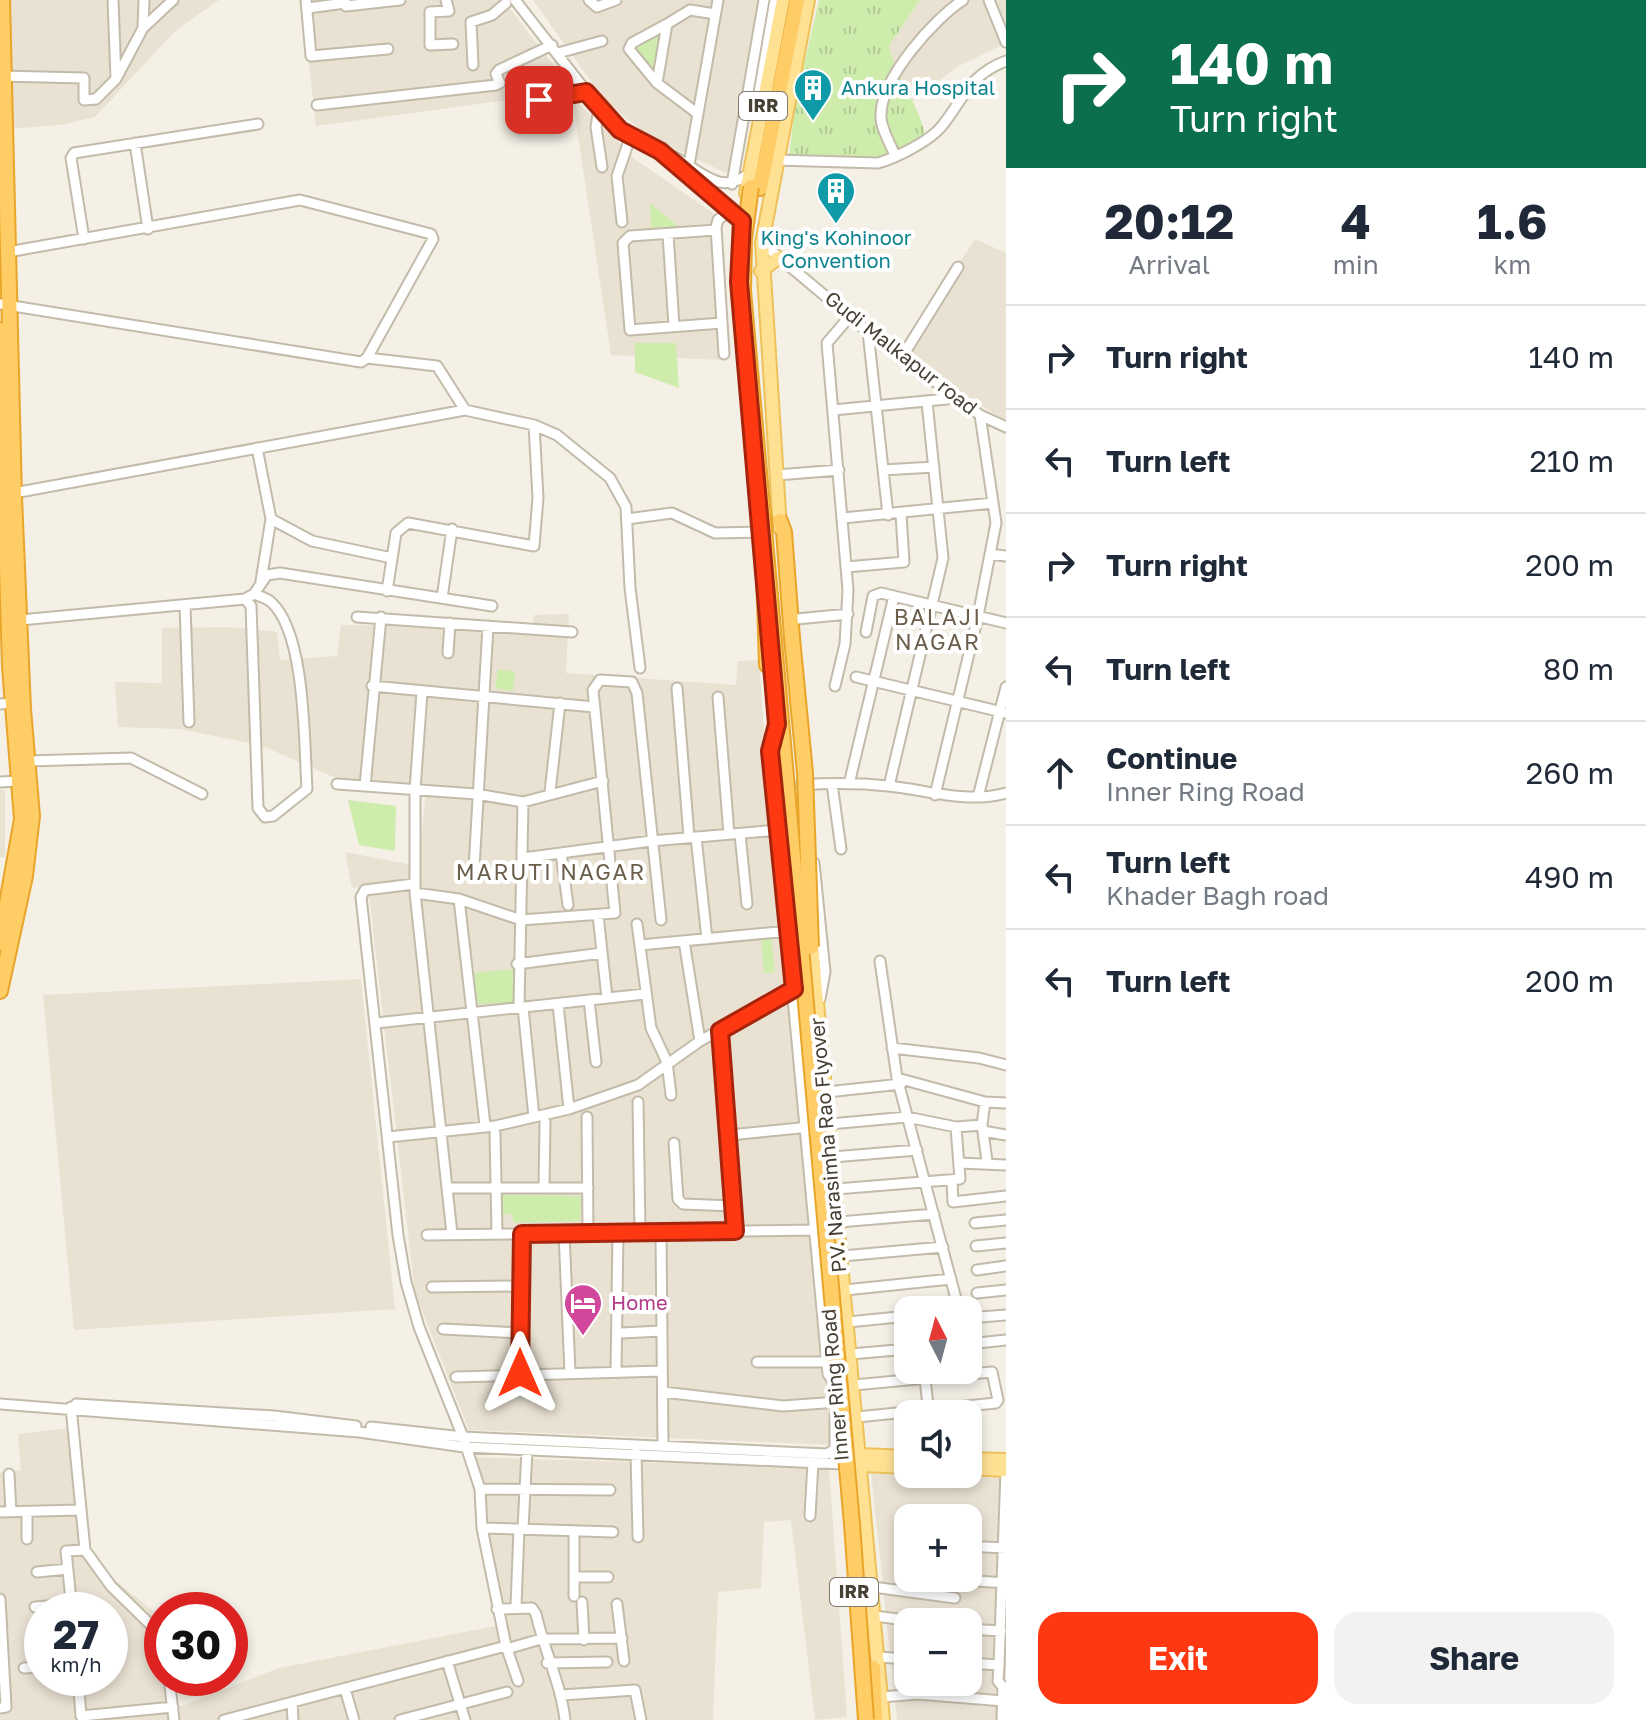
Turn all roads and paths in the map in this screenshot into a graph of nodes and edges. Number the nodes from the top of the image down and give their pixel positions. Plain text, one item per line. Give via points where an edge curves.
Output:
1 (2, 0) edge
2 (113, 0) edge
3 (144, 0) edge
4 (173, 0) edge
5 (400, 0) edge
6 (446, 0) edge
7 (589, 0) edge
8 (616, 0) edge
9 (718, 0) edge
10 (764, 0) edge
11 (775, 0) edge
12 (786, 0) edge
13 (797, 0) edge
14 (808, 0) edge
15 (963, 0) edge
16 (989, 0) edge
17 (510, 1) edge
18 (345, 2) edge
19 (307, 4) edge
20 (715, 14) junction
21 (667, 24) junction
22 (143, 28) junction
23 (602, 41) dead end
24 (1006, 42) edge
25 (453, 44) dead end
26 (388, 49) dead end
27 (555, 49) junction
28 (1006, 61) edge
29 (473, 65) dead end
30 (2, 76) edge
31 (116, 79) junction
32 (657, 83) junction
33 (586, 92) junction
34 (539, 100) dead end
35 (317, 105) dead end
36 (599, 108) junction
37 (698, 114) junction
38 (760, 122) junction
39 (258, 124) dead end
40 (631, 135) junction
41 (135, 143) junction
42 (660, 151) junction
43 (895, 156) junction
44 (776, 160) junction
45 (689, 165) junction
46 (602, 167) dead end
47 (751, 172) junction
48 (732, 184) junction
49 (745, 202) junction
50 (730, 210) junction
51 (766, 210) junction
52 (742, 221) junction
53 (622, 222) dead end
54 (148, 229) junction
55 (716, 230) junction
56 (668, 234) junction
57 (84, 239) junction
58 (762, 243) junction
59 (8, 252) junction
60 (778, 258) junction
61 (958, 267) dead end
62 (761, 271) junction
63 (4, 310) edge
64 (850, 316) junction
65 (722, 323) junction
66 (674, 326) junction
67 (868, 332) junction
68 (724, 354) dead end
69 (902, 357) junction
70 (367, 358) junction
71 (957, 398) junction
72 (927, 402) junction
73 (876, 406) junction
74 (465, 410) junction
75 (833, 410) junction
76 (980, 415) junction
77 (534, 425) junction
78 (1006, 427) edge
79 (257, 448) junction
80 (934, 467) junction
81 (839, 470) junction
82 (883, 470) junction
83 (777, 475) junction
84 (14, 493) junction
85 (993, 503) junction
86 (939, 510) junction
87 (901, 514) junction
88 (888, 515) junction
89 (779, 518) junction
90 (843, 518) junction
91 (271, 519) junction
92 (627, 519) junction
93 (452, 529) junction
94 (763, 532) junction
95 (765, 554) junction
96 (990, 554) junction
97 (1006, 556) edge
98 (392, 558) junction
99 (846, 567) junction
100 (261, 581) junction
101 (387, 591) junction
102 (249, 596) junction
103 (894, 596) junction
104 (442, 598) junction
105 (185, 605) junction
106 (933, 605) junction
107 (492, 606) dead end
108 (848, 614) junction
109 (978, 616) junction
110 (357, 617) dead end
111 (381, 617) junction
112 (797, 619) junction
113 (20, 620) junction
114 (450, 623) junction
115 (1006, 623) edge
116 (488, 626) junction
117 (572, 632) dead end
118 (866, 632) dead end
119 (448, 653) dead end
120 (5, 654) edge
121 (640, 668) dead end
122 (856, 677) dead end
123 (875, 683) junction
124 (372, 686) junction
125 (835, 686) dead end
126 (1006, 687) edge
127 (677, 688) dead end
128 (913, 690) junction
129 (422, 692) junction
130 (483, 697) junction
131 (718, 697) dead end
132 (957, 701) junction
133 (560, 703) junction
134 (6, 704) edge
135 (594, 707) junction
136 (1003, 713) edge
137 (189, 722) dead end
138 (777, 724) junction
139 (28, 761) junction
140 (18, 781) junction
141 (603, 781) junction
142 (0, 782) edge
143 (337, 784) dead end
144 (832, 784) junction
145 (849, 784) junction
146 (805, 785) junction
147 (365, 786) junction
148 (889, 786) junction
149 (415, 790) junction
150 (550, 792) junction
151 (1006, 793) edge
152 (202, 794) dead end
153 (476, 794) junction
154 (935, 795) junction
155 (978, 797) junction
156 (523, 802) junction
157 (778, 830) junction
158 (729, 834) junction
159 (740, 834) junction
160 (692, 837) junction
161 (651, 841) junction
162 (609, 849) junction
163 (841, 849) dead end
164 (561, 853) junction
165 (523, 858) junction
166 (474, 868) dead end
167 (415, 888) junction
168 (459, 899) junction
169 (747, 904) dead end
170 (568, 905) dead end
171 (598, 915) junction
172 (521, 920) junction
173 (661, 920) dead end
174 (637, 924) dead end
175 (789, 931) junction
176 (707, 939) junction
177 (684, 941) junction
178 (0, 943) edge
179 (640, 945) junction
180 (806, 947) junction
181 (602, 953) junction
182 (880, 961) dead end
183 (517, 964) junction
184 (797, 988) junction
185 (0, 991) edge
186 (645, 994) junction
187 (607, 998) junction
188 (589, 1000) junction
189 (558, 1004) junction
190 (521, 1007) junction
191 (472, 1013) junction
192 (429, 1017) junction
193 (376, 1023) junction
194 (720, 1031) junction
195 (700, 1041) junction
196 (892, 1048) junction
197 (596, 1062) dead end
198 (667, 1062) junction
199 (1006, 1065) edge
200 (899, 1081) junction
201 (827, 1092) junction
202 (671, 1095) dead end
203 (638, 1102) dead end
204 (985, 1102) junction
205 (1006, 1103) edge
206 (569, 1109) junction
207 (829, 1110) junction
208 (810, 1112) junction
209 (534, 1117) junction
210 (587, 1117) dead end
211 (907, 1117) junction
212 (545, 1122) dead end
213 (830, 1124) junction
214 (485, 1125) junction
215 (808, 1127) junction
216 (956, 1127) junction
217 (982, 1128) junction
218 (440, 1131) junction
219 (495, 1133) dead end
220 (730, 1135) junction
221 (1006, 1135) edge
222 (388, 1137) junction
223 (674, 1143) dead end
224 (917, 1150) junction
225 (833, 1157) junction
226 (987, 1161) junction
227 (959, 1163) junction
228 (1006, 1165) edge
229 (952, 1180) junction
230 (926, 1182) junction
231 (449, 1188) junction
232 (496, 1188) junction
233 (544, 1188) junction
234 (588, 1188) junction
235 (836, 1189) junction
236 (1006, 1196) edge
237 (734, 1206) junction
238 (934, 1214) junction
239 (1006, 1220) edge
240 (839, 1222) junction
241 (975, 1223) dead end
242 (817, 1230) junction
243 (735, 1231) junction
244 (618, 1232) junction
245 (640, 1232) junction
246 (661, 1232) junction
247 (564, 1233) junction
248 (588, 1233) junction
249 (452, 1234) junction
250 (497, 1234) junction
251 (522, 1234) junction
252 (427, 1235) dead end
253 (1006, 1243) edge
254 (976, 1246) dead end
255 (943, 1247) junction
256 (842, 1256) junction
257 (1006, 1266) edge
258 (977, 1270) dead end
259 (951, 1279) junction
260 (520, 1286) junction
261 (432, 1287) dead end
262 (845, 1290) junction
263 (1006, 1290) edge
264 (977, 1293) dead end
265 (955, 1296) edge
266 (1006, 1315) edge
267 (894, 1317) edge
268 (982, 1317) edge
269 (848, 1322) junction
270 (443, 1329) dead end
271 (661, 1331) junction
272 (520, 1333) junction
273 (622, 1333) dead end
274 (1006, 1340) edge
275 (982, 1343) edge
276 (894, 1350) edge
277 (851, 1354) junction
278 (757, 1362) dead end
279 (827, 1362) junction
280 (662, 1371) junction
281 (570, 1372) junction
282 (616, 1372) junction
283 (982, 1372) edge
284 (520, 1373) junction
285 (456, 1377) dead end
286 (894, 1379) edge
287 (854, 1385) junction
288 (836, 1386) junction
289 (663, 1392) junction
290 (0, 1404) edge
291 (838, 1405) junction
292 (982, 1405) edge
293 (68, 1406) junction
294 (894, 1414) edge
295 (857, 1417) junction
296 (464, 1442) junction
297 (663, 1446) junction
298 (527, 1450) junction
299 (636, 1453) junction
300 (894, 1458) edge
301 (982, 1459) edge
302 (862, 1460) junction
303 (1006, 1460) edge
304 (813, 1462) junction
305 (843, 1464) junction
306 (894, 1465) edge
307 (982, 1469) edge
308 (1006, 1470) edge
309 (9, 1474) dead end
310 (480, 1489) junction
311 (525, 1490) junction
312 (610, 1490) dead end
313 (80, 1510) junction
314 (6, 1512) edge
315 (27, 1512) junction
316 (810, 1516) dead end
317 (482, 1528) junction
318 (521, 1529) junction
319 (574, 1531) junction
320 (613, 1532) dead end
321 (868, 1535) junction
322 (849, 1536) junction
323 (638, 1537) dead end
324 (27, 1539) dead end
325 (984, 1547) dead end
326 (1005, 1548) edge
327 (85, 1550) junction
328 (68, 1569) junction
329 (37, 1572) dead end
330 (574, 1577) junction
331 (608, 1577) dead end
332 (982, 1581) edge
333 (1004, 1583) edge
334 (873, 1587) junction
335 (70, 1592) edge
336 (955, 1598) dead end
337 (0, 1599) edge
338 (617, 1604) dead end
339 (516, 1606) junction
340 (497, 1609) junction
341 (875, 1616) junction
342 (1003, 1617) edge
343 (144, 1618) edge
344 (894, 1619) edge
345 (1, 1627) edge
346 (982, 1630) edge
347 (1001, 1631) junction
348 (622, 1638) junction
349 (541, 1639) junction
350 (584, 1640) junction
351 (508, 1647) junction
352 (1003, 1651) edge
353 (878, 1657) junction
354 (894, 1658) edge
355 (447, 1661) junction
356 (624, 1661) dead end
357 (607, 1662) dead end
358 (547, 1663) junction
359 (982, 1664) edge
360 (999, 1665) junction
361 (518, 1681) dead end
362 (1005, 1687) edge
363 (345, 1689) junction
364 (507, 1692) dead end
365 (562, 1695) junction
366 (79, 1696) edge
367 (171, 1696) edge
368 (881, 1697) junction
369 (292, 1702) junction
370 (460, 1705) junction
371 (173, 1707) junction
372 (0, 1708) edge
373 (1004, 1711) edge
374 (174, 1720) edge
375 (224, 1720) edge
376 (293, 1720) edge
377 (354, 1720) edge
378 (400, 1720) edge
379 (465, 1720) edge
380 (565, 1720) edge
381 (641, 1720) edge
382 (869, 1720) edge
383 (883, 1720) edge

1 - 30 highway
2 - 31 street
3 - 22 street
4 - 22 street
5 - 18 street via 346,6
6 - 25 street via 449,11 430,12 430,45
7 - 8 street via 597,7
9 - 20 street
10 - 48 street
11 - 38 street via 757,104
12 - 38 main road, Inner Ring Road / IRR
12 - 180 highway, P.V. Narasimha Rao Flyover, bridge via 748,203 743,274
13 - 180 highway, P.V. Narasimha Rao Flyover, bridge via 757,205 751,275
14 - 44 main road, Inner Ring Road / IRR
15 - 43 street via 915,47 886,92 880,117
16 - 24 street
17 - 27 street
17 - 29 street via 471,22
18 - 19 street
19 - 26 street via 311,56
20 - 21 street via 690,10
20 - 37 street
21 - 32 street
21 - 32 street via 629,46
22 - 31 street
23 - 27 street
27 - 33 street
27 - 35 street via 499,70 496,85
28 - 43 street via 977,77 940,129
30 - 31 street via 84,78 84,100 96,99
30 - 59 highway
32 - 37 street
33 - 34 street
33 - 36 street
36 - 40 street
36 - 46 street
37 - 45 street
38 - 47 main road, Inner Ring Road / IRR
39 - 41 street
40 - 42 street
40 - 53 street via 617,176
41 - 54 street
41 - 57 street via 74,153 71,158
42 - 45 street
42 - 50 street
43 - 44 street via 878,163
44 - 51 main road, Inner Ring Road / IRR
45 - 48 street via 714,181
47 - 48 street
47 - 49 main road, Inner Ring Road / IRR
49 - 51 main road
49 - 52 main road, Inner Ring Road / IRR
50 - 52 street
50 - 55 street via 718,220
51 - 58 main road, Inner Ring Road / IRR
52 - 94 main road, Inner Ring Road / IRR via 739,282
54 - 57 street
54 - 70 street via 300,200 431,234 433,239
55 - 56 street
55 - 65 street
56 - 66 street
56 - 66 street via 630,236 623,243 629,328
57 - 59 street
58 - 60 street, Gudi Malkapur road
58 - 62 main road, Inner Ring Road / IRR
59 - 63 highway
60 - 62 main road
60 - 64 street, Gudi Malkapur road
61 - 69 street
62 - 83 main road, Inner Ring Road / IRR
63 - 70 street via 361,362
63 - 84 highway
63 - 120 highway
64 - 67 street, Gudi Malkapur road
64 - 75 street via 827,343
65 - 66 street
65 - 68 street
67 - 69 street, Gudi Malkapur road
67 - 73 street
69 - 71 street, Gudi Malkapur road
70 - 74 street via 437,366
71 - 72 street
71 - 76 street, Gudi Malkapur road
72 - 73 street
72 - 80 street
73 - 75 street
73 - 82 street
74 - 77 street
74 - 79 street
75 - 81 street
76 - 78 street, Gudi Malkapur road
76 - 85 street
77 - 92 street via 557,435 610,478
77 - 93 street via 534,546
79 - 84 street
79 - 91 street
80 - 82 street
80 - 86 street
81 - 83 street
81 - 90 street
82 - 88 street
83 - 89 main road, Inner Ring Road / IRR
84 - 113 highway
85 - 86 street
85 - 96 street via 996,523
86 - 87 street
86 - 106 street via 943,558
87 - 88 street
87 - 99 street via 904,562
88 - 90 street
89 - 112 street via 789,534
89 - 146 main road, Inner Ring Road / IRR
89 - 180 highway, bridge via 805,773
90 - 99 street
91 - 98 street via 312,541
91 - 100 street
92 - 94 street via 672,513 715,533
92 - 121 street
93 - 98 street via 408,523 396,533
93 - 104 street
94 - 95 main road, Inner Ring Road / IRR
95 - 138 main road, Inner Ring Road / IRR
95 - 180 highway, bridge via 762,597 778,785
96 - 97 street
96 - 109 street
98 - 101 street
99 - 108 street
100 - 101 street via 280,573
100 - 102 street
101 - 104 street
102 - 102 street via 270,601 283,620 300,670 307,789 265,817 258,808
102 - 105 street
103 - 106 street
103 - 118 street via 873,596
103 - 123 street
104 - 107 street
105 - 113 street
105 - 137 street
106 - 109 street
106 - 128 street
108 - 112 street
108 - 125 street
109 - 115 street
109 - 132 street
110 - 111 street
111 - 114 street
111 - 124 street
112 - 146 street
113 - 139 highway
114 - 116 street
114 - 119 street
116 - 117 street
116 - 130 street
120 - 134 highway
122 - 123 street
123 - 128 street
123 - 145 street
124 - 129 street
124 - 147 street
126 - 136 street
127 - 160 street
128 - 132 street
128 - 148 street
129 - 130 street
129 - 149 street
130 - 133 street
130 - 153 street
131 - 158 street
132 - 136 street
132 - 154 street
133 - 135 street
133 - 150 street
134 - 140 highway
135 - 141 street
135 - 161 street via 593,690 600,680 632,682
136 - 155 street
138 - 157 street via 770,751
138 - 184 main road, Inner Ring Road / IRR via 799,931
139 - 152 street via 131,758
139 - 185 highway via 32,816 25,876
140 - 142 street
140 - 178 highway via 22,819
141 - 150 street
141 - 162 street
143 - 147 street
144 - 145 street
144 - 146 street
144 - 163 street
145 - 148 street
146 - 201 main road, Inner Ring Road / IRR
147 - 149 street
148 - 154 street
149 - 153 street
149 - 167 street
150 - 156 street
151 - 155 street
153 - 156 street
153 - 166 street
154 - 155 street
156 - 165 street
157 - 159 street
157 - 175 street
158 - 159 street
158 - 160 street
159 - 169 street
160 - 161 street
160 - 176 street
161 - 162 street
161 - 173 street
162 - 164 street
162 - 171 street via 615,913
164 - 165 street
164 - 170 street
165 - 172 street
167 - 168 street
167 - 192 street
167 - 193 street via 365,890 361,897
168 - 172 street
168 - 191 street
171 - 172 street
171 - 181 street
172 - 183 street
174 - 179 street
175 - 176 street
175 - 184 street
176 - 177 street
177 - 179 street
177 - 195 street
179 - 186 street
180 - 382 highway, P.V. Narasimha Rao Flyover, bridge
181 - 183 street
181 - 187 street
182 - 196 street
183 - 190 street
184 - 194 street
184 - 208 main road, Inner Ring Road / IRR
184 - 215 street
186 - 187 street
186 - 198 street via 651,1028
187 - 188 street
188 - 189 street
188 - 197 street
189 - 190 street
189 - 206 street
190 - 191 street
190 - 209 street
191 - 192 street
191 - 214 street
192 - 193 street
192 - 218 street
193 - 222 street
194 - 195 street
194 - 220 street
195 - 198 street
196 - 199 street
196 - 200 street
198 - 202 street
198 - 206 street via 638,1085
200 - 201 street
200 - 204 street
200 - 211 street
201 - 207 main road, Inner Ring Road / IRR
203 - 245 street
204 - 205 street
204 - 217 street
206 - 209 street
207 - 208 main road
207 - 213 main road, Inner Ring Road / IRR
208 - 215 main road, Inner Ring Road / IRR
209 - 214 street
210 - 234 street
211 - 213 street
211 - 216 street
211 - 224 street
212 - 233 street
213 - 225 main road, Inner Ring Road / IRR
214 - 218 street
215 - 220 street
215 - 242 main road, Inner Ring Road / IRR
216 - 217 street
216 - 227 street
217 - 221 street
217 - 226 street
218 - 222 street
218 - 231 street
219 - 232 street
220 - 237 street
222 - 296 street via 406,1282
223 - 237 street via 678,1199 683,1204
224 - 225 street
224 - 230 street
225 - 235 main road, Inner Ring Road / IRR
226 - 227 street
226 - 228 street
227 - 229 street via 960,1179
229 - 230 street
229 - 236 street via 953,1202
230 - 235 street
230 - 238 street
231 - 232 street
231 - 249 street
232 - 233 street
232 - 250 street
233 - 234 street
234 - 248 street
235 - 240 main road, Inner Ring Road / IRR
237 - 243 street
238 - 240 street
238 - 255 street
239 - 241 street
240 - 256 main road, Inner Ring Road / IRR
242 - 243 street
242 - 279 street
242 - 288 main road, Inner Ring Road / IRR
243 - 246 street
244 - 245 street
244 - 248 street
244 - 282 street
245 - 246 street
246 - 271 street
247 - 248 street
247 - 251 street
247 - 281 street
249 - 250 street
249 - 252 street
250 - 251 street
251 - 260 street
253 - 254 street
255 - 256 street
255 - 259 street
256 - 262 main road, Inner Ring Road / IRR
257 - 258 street
259 - 262 street
259 - 265 street
260 - 261 street
260 - 272 street
262 - 269 main road, Inner Ring Road / IRR
263 - 264 street
266 - 268 street
267 - 269 street
269 - 277 main road, Inner Ring Road / IRR
270 - 272 street
271 - 273 street
271 - 280 street
272 - 284 street
274 - 275 street
276 - 277 street
277 - 287 main road, Inner Ring Road / IRR
278 - 279 street
279 - 288 street
280 - 282 street
280 - 289 street
281 - 282 street
281 - 284 street
283 - 292 street via 992,1372 998,1400
284 - 285 street
286 - 287 street
287 - 295 main road, Inner Ring Road / IRR
288 - 291 main road, Inner Ring Road / IRR
289 - 291 street via 795,1407
289 - 297 street
290 - 293 street
291 - 297 street via 835,1449 827,1454
291 - 305 main road, Inner Ring Road / IRR
293 - 296 street via 274,1416
293 - 313 street
294 - 295 street
295 - 302 main road, Inner Ring Road / IRR
296 - 297 street
296 - 298 street
296 - 310 street
298 - 299 street
298 - 311 street
299 - 304 street
299 - 323 street
300 - 302 main road
301 - 303 main road
302 - 306 main road
302 - 321 main road, Inner Ring Road / IRR
304 - 305 street
304 - 316 street
305 - 322 main road, Inner Ring Road / IRR
307 - 308 main road
308 - 326 street
309 - 314 street
310 - 311 street
310 - 317 street
311 - 312 street
311 - 318 street
313 - 315 street
313 - 327 street
314 - 315 street
315 - 324 street
317 - 318 street
317 - 340 street
318 - 319 street
318 - 339 street
319 - 320 street
319 - 330 street
321 - 322 main road
321 - 334 main road, IRR
322 - 382 main road, Inner Ring Road / IRR
325 - 326 street
326 - 333 street
327 - 328 street via 66,1551
327 - 343 street
328 - 329 street
328 - 335 street
330 - 331 street
330 - 350 street
332 - 333 street
333 - 342 street
334 - 336 street
334 - 341 main road, IRR
337 - 345 street
338 - 348 street
339 - 340 street
339 - 349 street via 532,1608
340 - 351 street
341 - 344 street
341 - 353 main road, IRR
342 - 347 street
345 - 372 street via 6,1707
346 - 347 street
347 - 352 street
348 - 350 street
348 - 356 street
349 - 350 street
349 - 351 street
349 - 358 street
351 - 355 street
351 - 361 street
352 - 360 street
353 - 354 street
353 - 368 main road, IRR
355 - 363 street
355 - 370 street
357 - 358 street
358 - 365 street
359 - 360 street
360 - 362 street via 998,1681
362 - 373 street
363 - 369 street
363 - 377 street
364 - 370 street
365 - 380 street
365 - 381 street via 635,1690
366 - 371 street via 81,1716
367 - 371 street
368 - 373 street via 918,1694
368 - 383 main road, IRR
369 - 375 street
369 - 376 street
370 - 378 street
370 - 379 street
371 - 374 street

